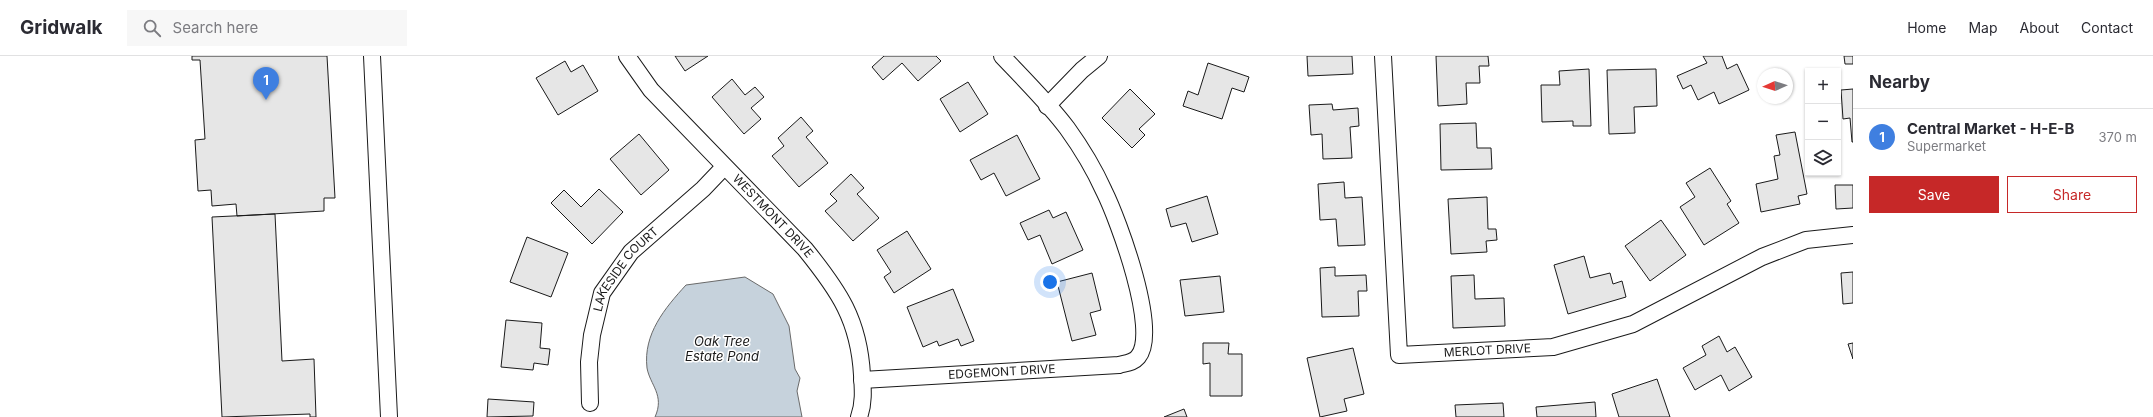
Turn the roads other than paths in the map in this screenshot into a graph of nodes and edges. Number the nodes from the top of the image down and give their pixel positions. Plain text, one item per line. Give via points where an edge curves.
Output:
1 (372, 56) edge
2 (627, 56) edge
3 (1002, 56) edge
4 (1099, 56) edge
5 (1383, 56) edge
6 (1047, 106) junction
7 (724, 167) junction
8 (1853, 234) edge
9 (862, 380) junction
10 (590, 403) dead end
11 (864, 413) edge
12 (389, 417) edge

1 - 12 street
2 - 7 street, WESTMONT DRIVE via 651,90
3 - 6 street
4 - 6 street
5 - 8 street, MERLOT DRIVE via 1399,355 1553,347 1633,324 1762,257 1806,240
6 - 9 street, EDGEMONT DRIVE via 1067,128 1104,190 1128,250 1139,294 1144,329 1140,356 1134,361 1119,365
7 - 9 street, WESTMONT DRIVE via 805,249 829,279 856,330
7 - 10 street, LAKESIDE COURT via 703,189 631,252 602,293 592,334 589,362
9 - 11 street, WESTMONT DRIVE

